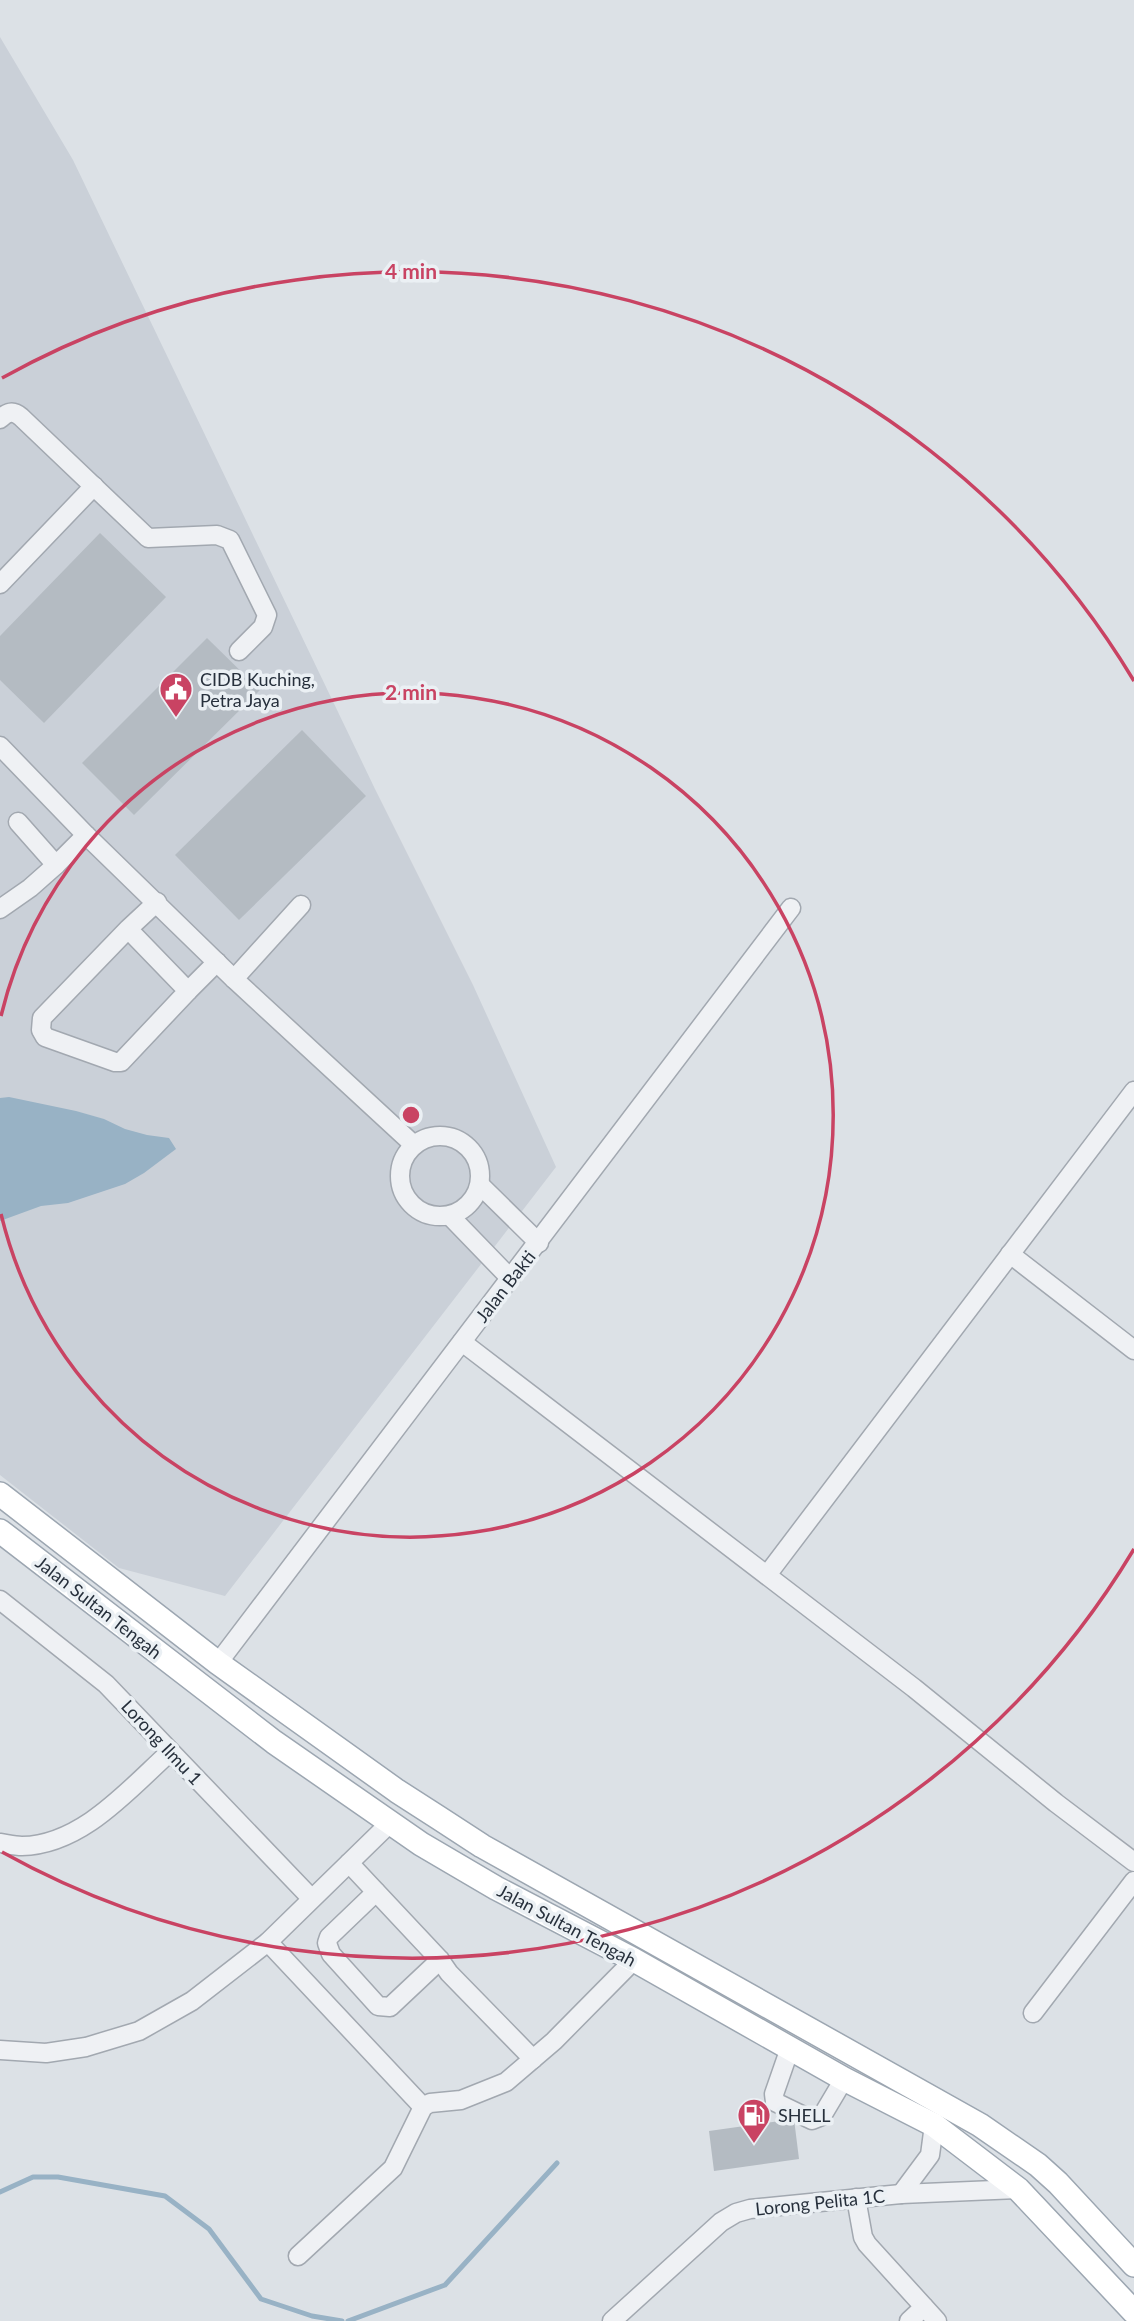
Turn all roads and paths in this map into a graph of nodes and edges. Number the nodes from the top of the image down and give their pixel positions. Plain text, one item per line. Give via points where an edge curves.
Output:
1 (0, 419) edge
2 (94, 486) junction
3 (0, 584) edge
4 (239, 651) dead end
5 (0, 746) edge
6 (18, 822) dead end
7 (86, 835) junction
8 (56, 865) junction
9 (157, 902) junction
10 (301, 905) dead end
11 (792, 908) dead end
12 (0, 909) edge
13 (128, 929) junction
14 (217, 962) junction
15 (234, 979) junction
16 (188, 991) junction
17 (1134, 1091) edge
18 (414, 1145) junction
19 (480, 1185) junction
20 (450, 1216) junction
21 (539, 1243) junction
22 (1010, 1254) junction
23 (510, 1278) junction
24 (462, 1342) junction
25 (1134, 1350) edge
26 (0, 1494) edge
27 (0, 1531) edge
28 (766, 1575) junction
29 (0, 1600) edge
30 (218, 1663) junction
31 (170, 1752) junction
32 (390, 1822) junction
33 (0, 1843) edge
34 (1134, 1862) edge
35 (349, 1863) junction
36 (1134, 1881) edge
37 (376, 1892) junction
38 (311, 1898) junction
39 (268, 1942) junction
40 (440, 1960) junction
41 (634, 1960) junction
42 (1033, 2013) dead end
43 (790, 2048) junction
44 (0, 2050) edge
45 (533, 2059) junction
46 (844, 2079) junction
47 (423, 2107) junction
48 (934, 2125) junction
49 (1018, 2189) junction
50 (901, 2194) junction
51 (856, 2198) junction
52 (298, 2256) dead end
53 (1131, 2256) edge
54 (924, 2307) junction
55 (1134, 2312) edge
56 (612, 2321) edge
57 (909, 2321) edge
58 (937, 2321) edge

1 - 2 street via 16,412
2 - 3 street
2 - 4 street via 148,538 217,534 230,540 267,615 263,627
5 - 7 street
6 - 8 street
7 - 8 street
7 - 9 street
8 - 12 street
9 - 13 street
9 - 14 street
10 - 15 street
11 - 21 street, Jalan Bakti
13 - 16 street
13 - 16 street via 42,1018 45,1037 121,1062
14 - 15 street
14 - 16 street
15 - 18 street
17 - 22 street
18 - 19 street via 441,1135 461,1142 477,1157
18 - 20 street via 400,1168 404,1195 423,1213
19 - 20 street via 473,1200
19 - 21 street
20 - 23 street
21 - 23 street, Jalan Bakti
22 - 25 street
22 - 28 street
23 - 24 street, Jalan Bakti
24 - 28 street
24 - 30 street, Jalan Bakti
26 - 30 main road, Jalan Sultan Tengah
27 - 32 main road, Jalan Sultan Tengah via 274,1742
28 - 34 street
29 - 31 street, Lorong Ilmu 1 via 106,1684
30 - 53 main road, Jalan Sultan Tengah via 482,1846 989,2132 1038,2165
31 - 33 street via 92,1823 46,1841 22,1846
31 - 38 street, Lorong Ilmu 1
32 - 35 street
32 - 41 main road, Jalan Sultan Tengah via 454,1865
35 - 37 street
35 - 38 street
36 - 42 street
37 - 40 street
37 - 40 street via 327,1943 331,1954 378,2006 390,2007
38 - 39 street
39 - 44 street via 192,2001 139,2031 46,2053
39 - 47 street
40 - 45 street
41 - 43 main road, Jalan Sultan Tengah
41 - 45 street
43 - 46 main road, Jalan Sultan Tengah
43 - 46 street via 775,2102 812,2120 822,2116
45 - 47 street via 506,2082 461,2100
46 - 48 main road, Jalan Sultan Tengah
47 - 52 street via 393,2168
48 - 49 main road, Jalan Sultan Tengah
48 - 50 street, Lorong Pelita 1C via 930,2155
49 - 50 street, Lorong Pelita 1C
49 - 55 main road, Jalan Sultan Tengah
50 - 51 street, Lorong Pelita 1C
51 - 54 street via 867,2244
51 - 56 street, Lorong Pelita 1C via 736,2213
54 - 57 street
54 - 58 street

